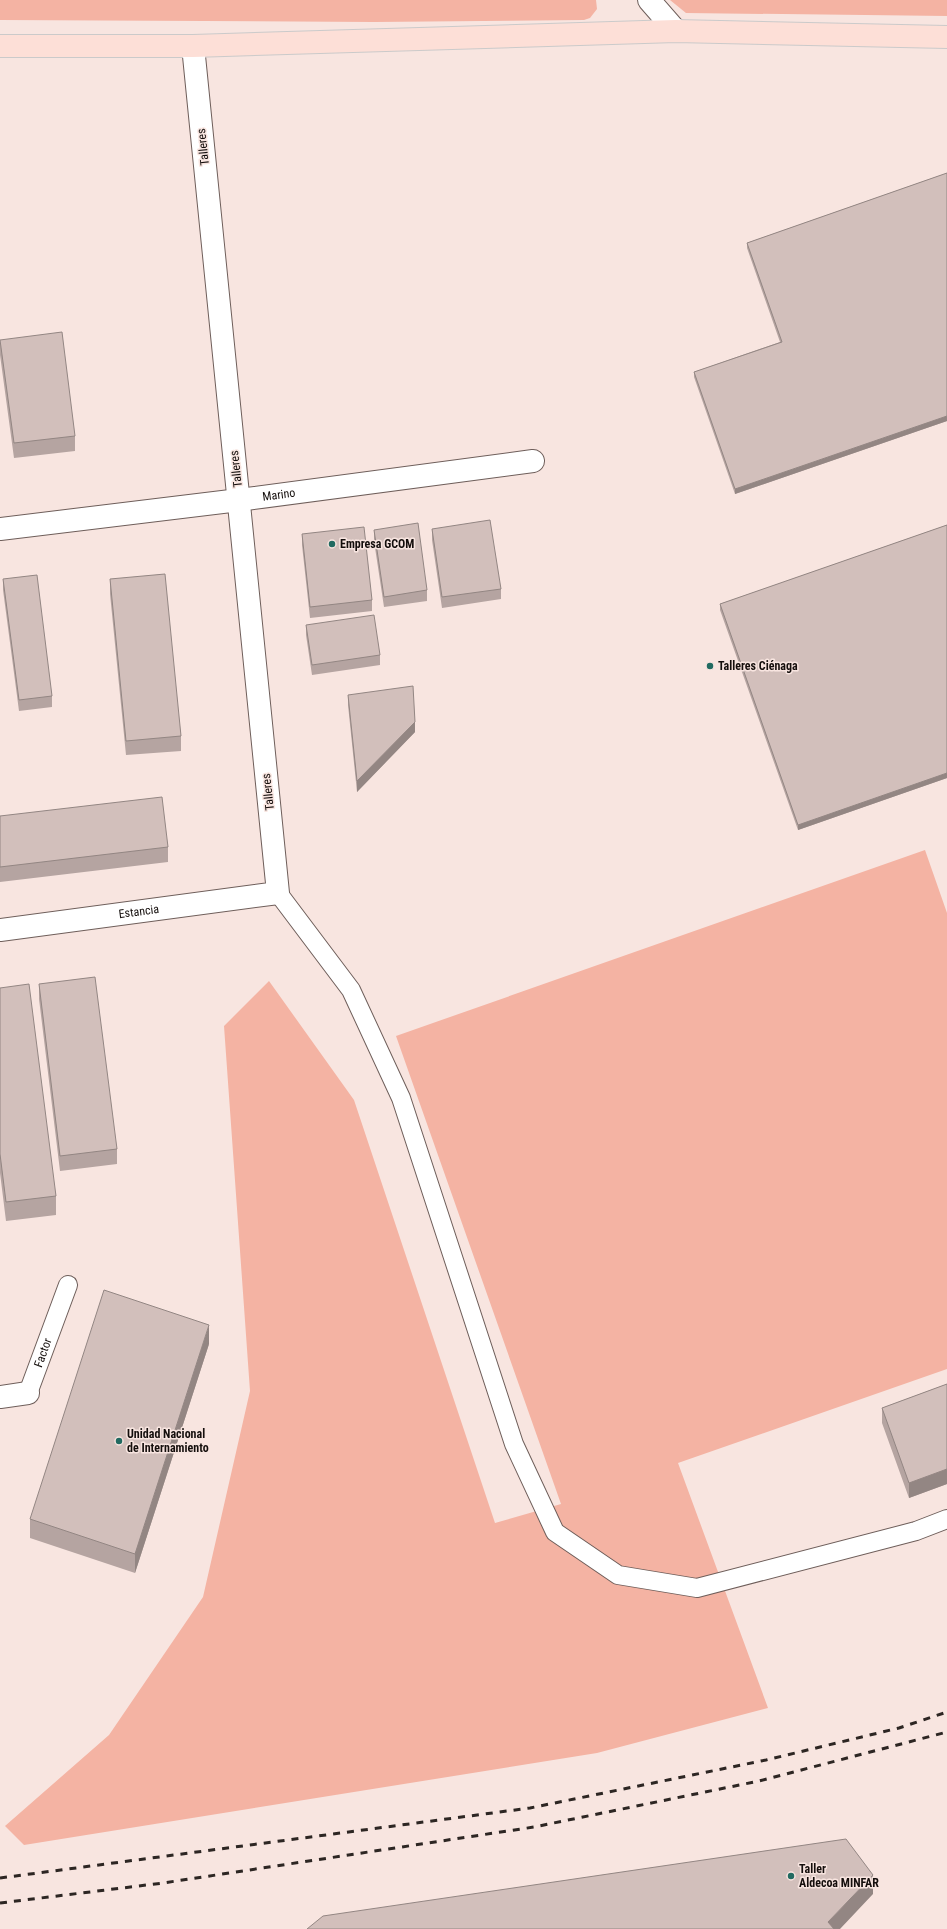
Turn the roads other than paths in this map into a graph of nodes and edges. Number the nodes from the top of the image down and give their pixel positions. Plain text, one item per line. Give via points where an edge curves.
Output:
1 (649, 0) edge
2 (676, 31) junction
3 (947, 36) edge
4 (0, 46) edge
5 (193, 46) junction
6 (534, 461) dead end
7 (239, 500) junction
8 (0, 529) edge
9 (278, 893) junction
10 (0, 930) edge
11 (68, 1285) dead end
12 (28, 1393) joint
13 (0, 1397) edge
14 (947, 1519) edge

1 - 2 street
2 - 3 main road
2 - 5 main road
4 - 5 main road
5 - 7 street, Talleres
6 - 7 street, Marino
7 - 8 street, Marino
7 - 9 street, Talleres
9 - 10 street, Estancia
9 - 14 lane via 351,990 402,1098 514,1444 555,1532 618,1575 698,1588 916,1531
11 - 12 lane, Factor
12 - 13 street, Factor

